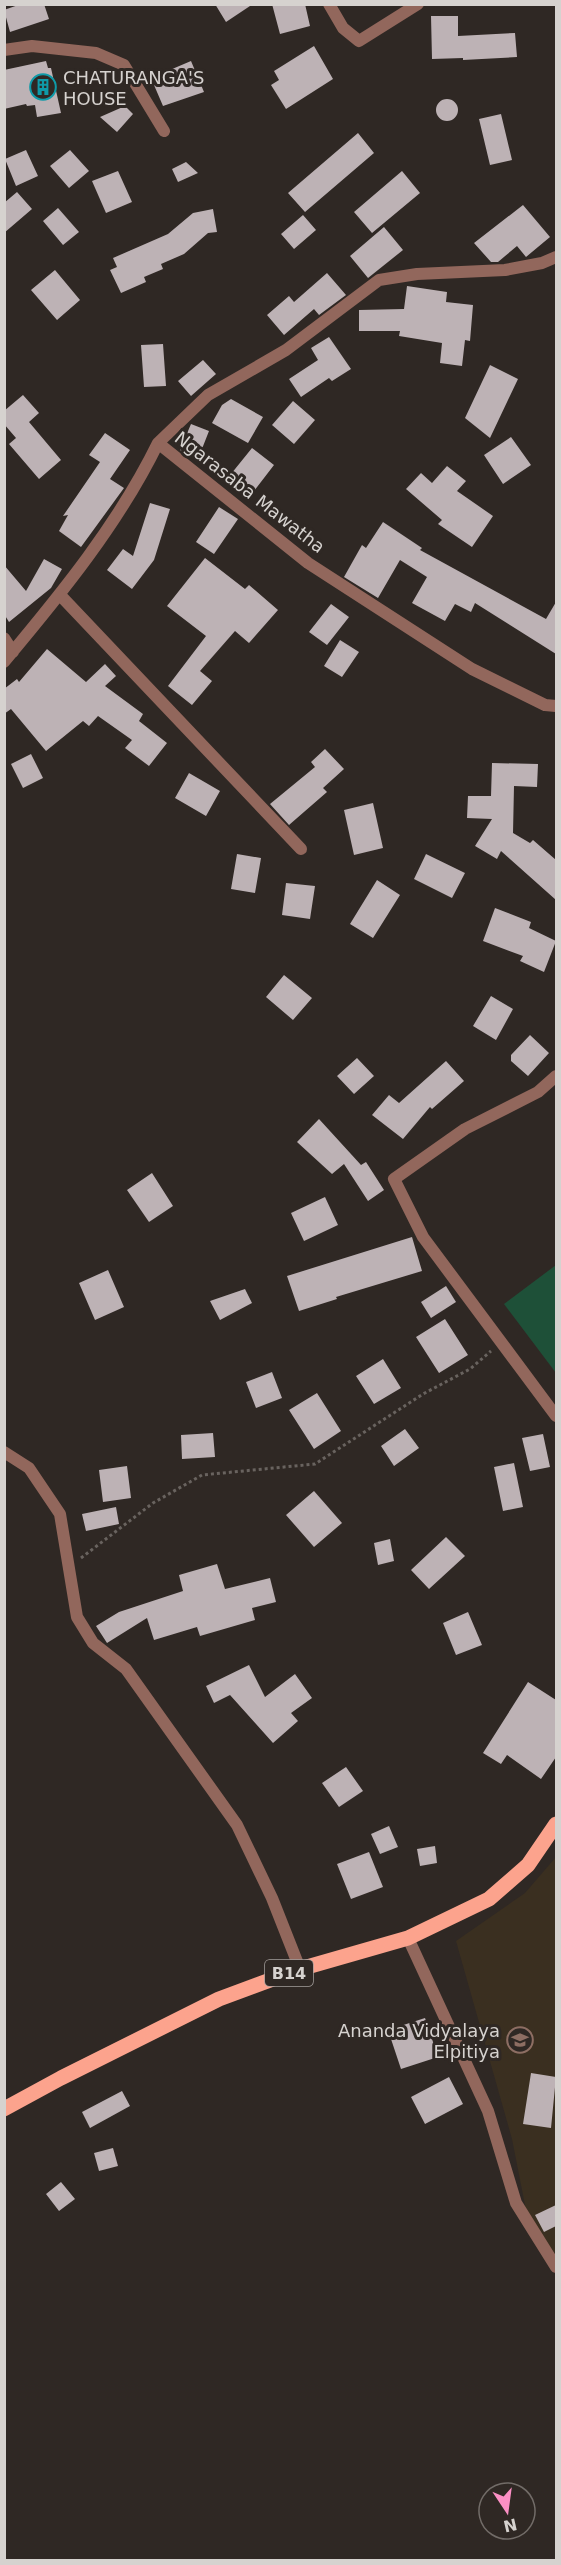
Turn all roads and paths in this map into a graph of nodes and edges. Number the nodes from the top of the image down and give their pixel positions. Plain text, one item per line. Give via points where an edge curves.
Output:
1 (329, 4) edge
2 (418, 4) edge
3 (4, 50) edge
4 (164, 131) dead end
5 (556, 257) edge
6 (158, 443) junction
7 (60, 595) junction
8 (4, 638) edge
9 (13, 652) junction
10 (4, 662) edge
11 (556, 705) edge
12 (301, 849) dead end
13 (556, 1076) edge
14 (502, 1342) junction
15 (556, 1416) edge
16 (4, 1452) edge
17 (68, 1567) junction
18 (556, 1824) edge
19 (408, 1938) junction
20 (300, 1969) junction
21 (4, 2109) edge
22 (556, 2267) edge

1 - 2 street via 343,28 359,41
3 - 4 street via 32,46 96,53 124,65
5 - 6 street, Ngarasaba Mawatha via 505,270 379,280 286,350 208,395
6 - 7 street via 141,478
6 - 11 street, Ngarasaba Mawatha via 308,563 472,669 545,705
7 - 9 street
7 - 12 street
8 - 9 street
9 - 10 street
13 - 14 street via 538,1092 465,1129 394,1179 423,1237
14 - 15 street
14 - 17 path via 470,1369 423,1394 315,1464 202,1475 153,1503
16 - 17 street via 29,1468 60,1514
17 - 20 street via 77,1617 93,1643 126,1669 237,1826 272,1898
18 - 19 main road, B14 via 528,1865 489,1899
19 - 20 main road, B14
19 - 22 street via 488,2111 516,2204
20 - 21 main road, B14 via 219,1999

